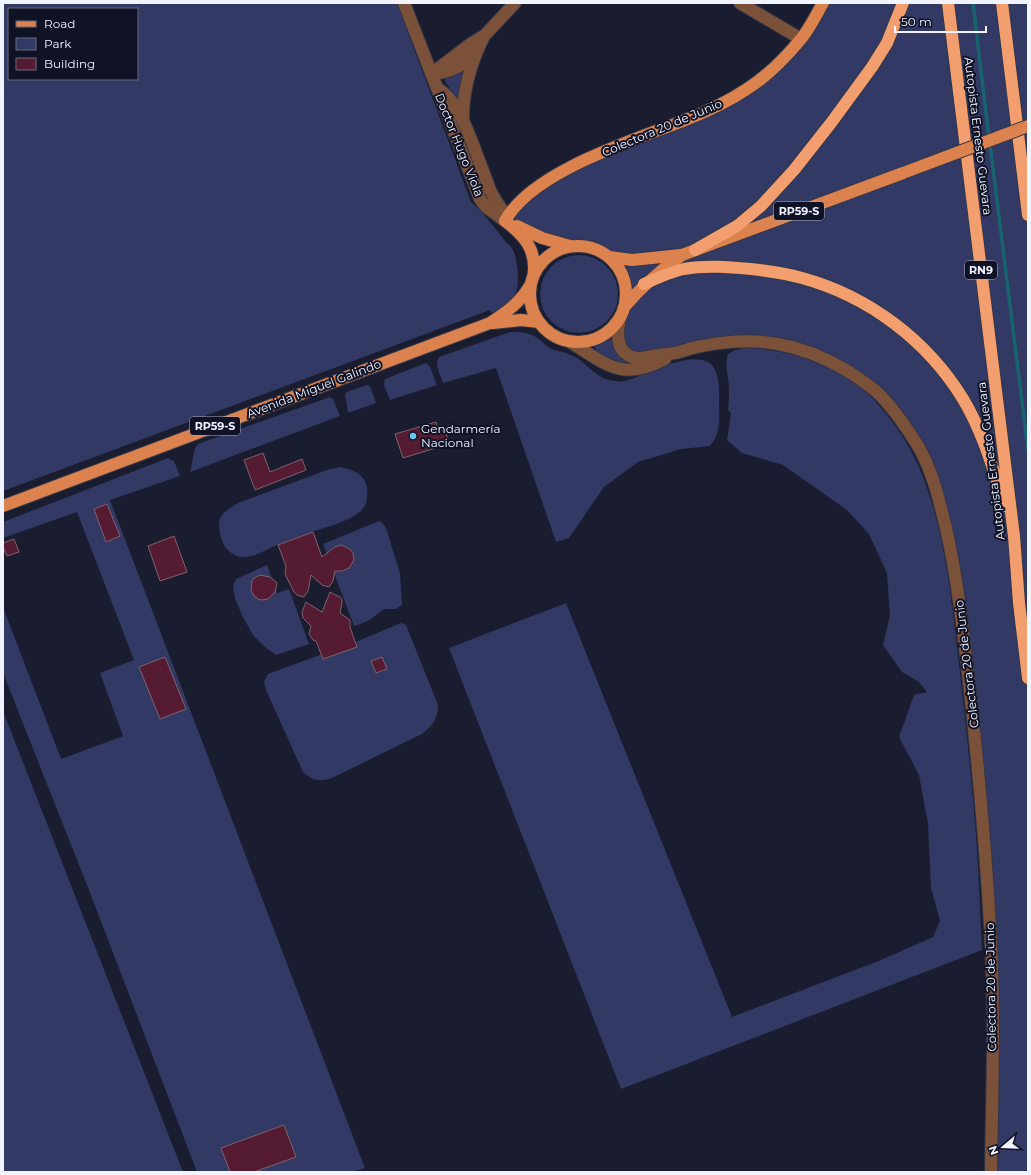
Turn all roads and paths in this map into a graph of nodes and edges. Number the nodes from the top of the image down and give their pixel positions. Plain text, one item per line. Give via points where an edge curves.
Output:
1 (404, 3) edge
2 (515, 3) edge
3 (740, 3) edge
4 (823, 3) edge
5 (903, 3) edge
6 (948, 3) edge
7 (1002, 3) edge
8 (1010, 3) edge
9 (485, 35) junction
10 (801, 39) junction
11 (1006, 40) junction
12 (475, 54) junction
13 (431, 74) junction
14 (436, 87) junction
15 (463, 119) junction
16 (1028, 126) edge
17 (1028, 215) edge
18 (506, 219) junction
19 (570, 246) junction
20 (694, 250) junction
21 (682, 255) junction
22 (609, 256) junction
23 (532, 281) junction
24 (644, 284) junction
25 (625, 306) junction
26 (620, 319) junction
27 (539, 322) junction
28 (490, 324) junction
29 (570, 342) junction
30 (675, 353) junction
31 (3, 506) edge
32 (1014, 536) junction
33 (1028, 678) edge
34 (990, 1172) edge

1 - 13 street, Doctor Hugo Viola
2 - 9 street
3 - 10 street
4 - 10 main road, Colectora 20 de Junio
5 - 20 highway via 888,42 872,67 794,170 761,206 737,226
6 - 32 highway, Autopista Ernesto Guevara / RN9
7 - 11 highway
8 - 11 highway
9 - 12 street
9 - 13 street
10 - 18 main road, Colectora 20 de Junio via 774,67 748,88 695,116 634,139 549,179 518,202
11 - 17 highway
12 - 13 street via 456,69
12 - 15 street via 465,87
13 - 14 street, Doctor Hugo Viola
14 - 15 street, Doctor Hugo Viola via 450,99
14 - 18 street, Doctor Hugo Viola via 480,199 486,207
15 - 18 street, Doctor Hugo Viola via 490,190
16 - 20 main road, RP59-S, bridge
18 - 19 main road, Doctor Hugo Viola via 531,234
18 - 23 main road, Doctor Hugo Viola via 525,240 534,257
19 - 22 main road via 584,246
19 - 23 main road via 547,257 539,266
20 - 21 main road, RP59-S
21 - 22 main road, RP59-S via 632,260
21 - 24 main road, RP59-S
22 - 25 main road via 624,279
23 - 27 main road via 531,304
23 - 28 main road, Avenida Miguel Galindo / RP59-S via 514,307
24 - 25 main road, RP59-S
24 - 32 highway via 684,269 706,267 769,271 801,277 826,286 859,300 887,318 917,342 943,370 962,398 987,450
25 - 26 main road
26 - 29 main road via 604,335 588,341
26 - 30 street, Colectora 20 de Junio via 617,339 621,348 630,357 642,359
27 - 28 main road, Avenida Miguel Galindo / RP59-S via 521,320
27 - 29 main road via 552,335
28 - 31 main road, Avenida Miguel Galindo / RP59-S
29 - 30 street, Colectora 20 de Junio via 611,367 629,370 658,363
30 - 34 street, Colectora 20 de Junio via 694,347 742,340 796,348 826,358 880,394 898,415 920,449 936,487 949,538 960,610 984,834 991,946 993,1056
32 - 33 highway, Autopista Ernesto Guevara / RN9

